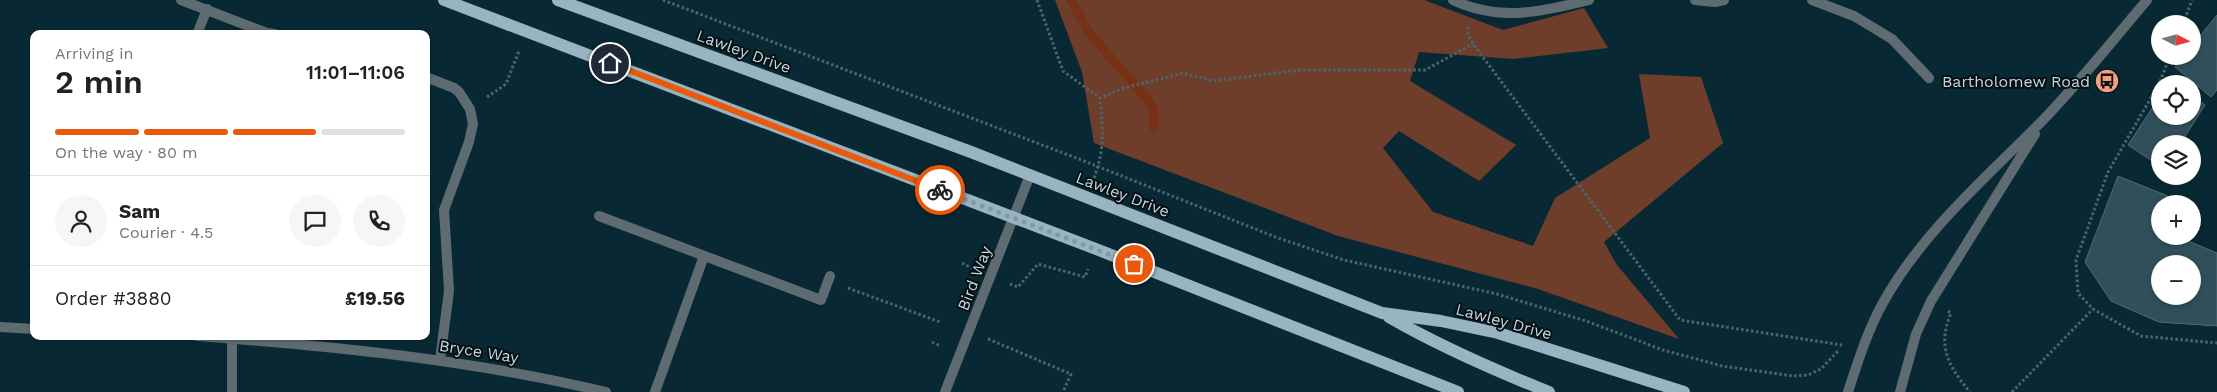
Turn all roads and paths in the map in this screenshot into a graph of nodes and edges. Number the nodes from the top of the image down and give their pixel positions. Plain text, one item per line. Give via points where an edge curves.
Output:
1 (181, 0) edge
2 (444, 0) edge
3 (558, 0) edge
4 (663, 0) edge
5 (1037, 0) edge
6 (1452, 0) edge
7 (1590, 0) edge
8 (1695, 0) edge
9 (1724, 0) edge
10 (1812, 0) edge
11 (2147, 0) edge
12 (2192, 0) edge
13 (1470, 6) junction
14 (207, 9) junction
15 (2186, 15) edge
16 (199, 30) edge
17 (260, 30) edge
18 (1473, 44) junction
19 (2166, 65) edge
20 (511, 71) dead end
21 (1929, 78) dead end
22 (430, 79) edge
23 (1100, 98) junction
24 (470, 108) junction
25 (2044, 118) junction
26 (1098, 167) junction
27 (1030, 175) junction
28 (599, 216) dead end
29 (1013, 218) junction
30 (704, 256) junction
31 (830, 278) joint
32 (1085, 278) dead end
33 (1018, 287) dead end
34 (2093, 309) junction
35 (1382, 313) junction
36 (1952, 313) dead end
37 (940, 322) dead end
38 (0, 327) edge
39 (30, 329) edge
40 (1845, 338) dead end
41 (988, 339) dead end
42 (232, 340) edge
43 (242, 340) edge
44 (2217, 343) edge
45 (1842, 346) junction
46 (440, 360) junction
47 (232, 392) edge
48 (606, 392) edge
49 (655, 392) edge
50 (945, 392) edge
51 (1063, 392) edge
52 (1458, 392) edge
53 (1549, 392) edge
54 (1684, 392) edge
55 (1848, 392) edge
56 (1900, 392) edge
57 (1970, 392) edge
58 (2012, 392) edge

1 - 14 street
2 - 29 main road
3 - 27 main road, Lawley Drive
4 - 26 path
5 - 23 path via 1063,71
6 - 13 street
7 - 13 street via 1542,12 1491,13
8 - 9 street
10 - 21 street via 1854,16 1892,39
11 - 25 street
12 - 15 path
13 - 18 path via 1468,34
14 - 16 street
14 - 17 street
18 - 23 path via 1425,70 1300,70 1213,81 1183,72
18 - 45 path via 1680,320
19 - 34 path via 2108,172 2076,260 2078,293
20 - 24 path via 506,84
22 - 24 street via 454,88
23 - 26 path via 1104,140
24 - 46 street via 472,131 444,210 449,291
25 - 55 street via 1944,218 1904,269 1883,302
25 - 56 street via 1930,301 1916,334
26 - 45 path via 1278,238 1344,260 1497,294 1586,321 1663,350 1722,366 1793,376 1808,375 1821,369
27 - 29 street, Bird Way
27 - 35 main road, Lawley Drive
28 - 30 street
29 - 50 street, Bird Way
29 - 52 main road
30 - 31 street via 821,300
30 - 49 street
31 - 37 path
32 - 33 path via 1038,264
34 - 44 path via 2141,336
34 - 58 path
35 - 53 main road via 1437,344
35 - 54 main road, Lawley Drive via 1498,333
36 - 57 path via 1946,332 1946,352 1952,371
38 - 39 street
40 - 45 path
41 - 51 path via 1071,374
42 - 47 street
43 - 46 street, Bryce Way
46 - 48 street, Bryce Way via 541,376

